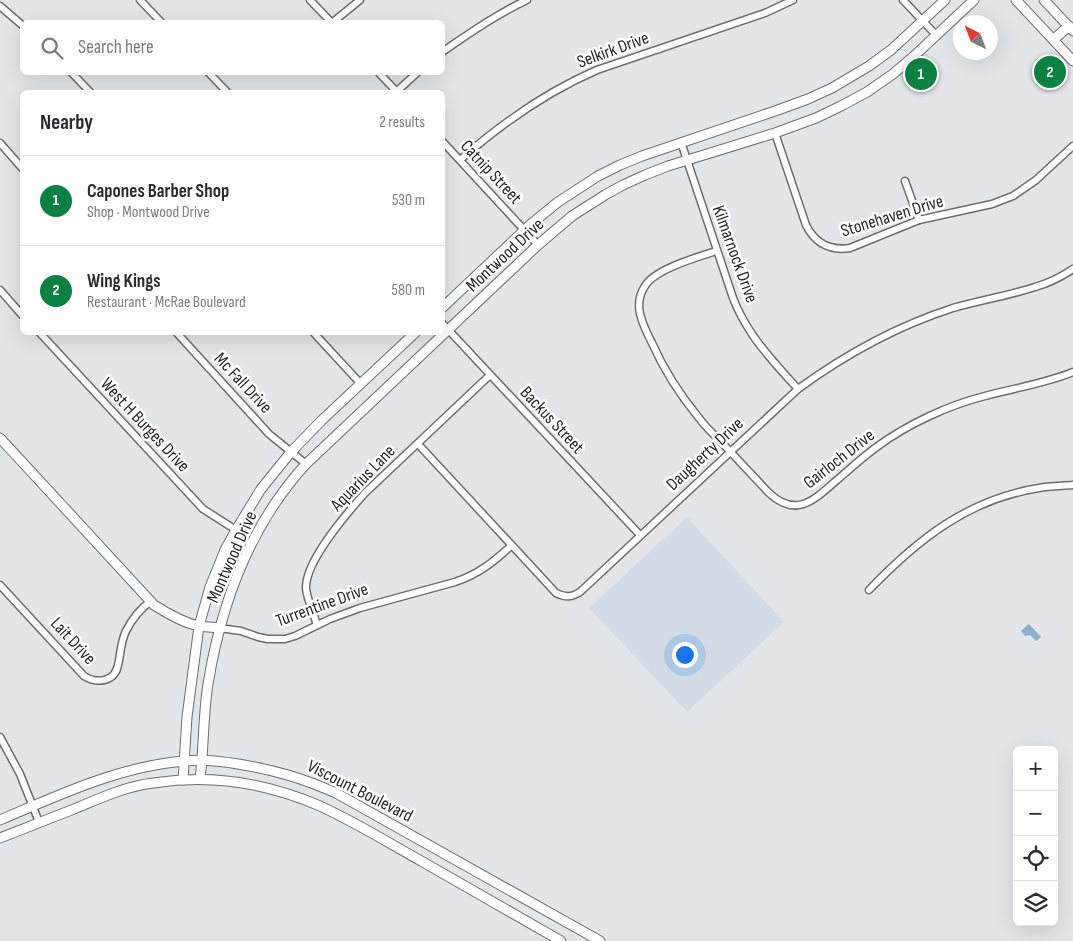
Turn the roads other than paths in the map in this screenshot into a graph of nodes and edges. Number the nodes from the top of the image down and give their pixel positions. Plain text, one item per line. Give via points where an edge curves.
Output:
1 (140, 0) edge
2 (310, 0) edge
3 (360, 0) edge
4 (527, 0) edge
5 (793, 0) edge
6 (904, 0) edge
7 (945, 0) edge
8 (974, 0) edge
9 (1016, 0) edge
10 (1044, 0) edge
11 (0, 6) edge
12 (159, 20) edge
13 (330, 20) edge
14 (335, 20) edge
15 (922, 21) junction
16 (20, 23) edge
17 (1071, 29) edge
18 (936, 35) junction
19 (1054, 39) junction
20 (445, 50) edge
21 (1073, 60) edge
22 (74, 75) edge
23 (211, 75) edge
24 (381, 75) edge
25 (415, 75) edge
26 (88, 90) edge
27 (225, 90) edge
28 (395, 90) edge
29 (399, 90) edge
30 (776, 133) junction
31 (681, 142) junction
32 (0, 143) edge
33 (445, 144) edge
34 (1073, 146) edge
35 (460, 160) junction
36 (688, 161) junction
37 (20, 166) edge
38 (905, 181) dead end
39 (919, 220) junction
40 (525, 230) junction
41 (538, 245) junction
42 (716, 251) junction
43 (1073, 269) edge
44 (0, 290) edge
45 (445, 305) edge
46 (20, 313) edge
47 (446, 327) edge
48 (42, 335) edge
49 (179, 335) edge
50 (316, 335) edge
51 (413, 335) edge
52 (438, 335) edge
53 (1073, 372) edge
54 (490, 375) junction
55 (360, 383) junction
56 (798, 389) junction
57 (0, 438) edge
58 (418, 444) junction
59 (292, 452) junction
60 (730, 452) junction
61 (306, 464) junction
62 (1073, 485) edge
63 (236, 530) junction
64 (640, 536) junction
65 (511, 546) junction
66 (0, 584) edge
67 (869, 590) dead end
68 (151, 601) junction
69 (318, 625) junction
70 (198, 626) junction
71 (219, 628) junction
72 (1, 742) edge
73 (185, 760) junction
74 (203, 760) junction
75 (200, 779) junction
76 (183, 780) junction
77 (33, 806) junction
78 (361, 807) junction
79 (0, 820) edge
80 (39, 822) junction
81 (353, 823) junction
82 (0, 838) edge
83 (500, 885) junction
84 (491, 901) junction
85 (562, 941) edge
86 (600, 941) edge

1 - 12 street
2 - 13 street
3 - 14 street
4 - 20 street
5 - 35 street, Selkirk Drive via 765,13 576,79 523,110
6 - 15 street
7 - 15 main road, Montwood Drive
8 - 18 main road, Montwood Drive
9 - 19 main road
10 - 17 main road
11 - 16 street
15 - 18 street
15 - 31 main road, Montwood Drive via 891,50 832,88
17 - 19 main road
18 - 30 main road, Montwood Drive via 913,57 866,92 816,118
19 - 21 main road
22 - 26 street
23 - 27 street
24 - 28 street
25 - 29 street
30 - 36 main road, Montwood Drive
30 - 39 street, Stonehaven Drive via 806,225 823,244 839,249 850,248
31 - 36 street, Kilmarnock Drive
31 - 40 main road, Montwood Drive via 598,176 558,202
32 - 37 street
33 - 35 street, Catnip Street
34 - 39 street, Stonehaven Drive via 1013,196 992,204
35 - 40 street, Catnip Street
36 - 41 main road, Montwood Drive via 645,175 606,195 572,216
36 - 42 street, Kilmarnock Drive
38 - 39 street
40 - 41 street, Catnip Street
40 - 45 main road, Montwood Drive
41 - 47 main road, Montwood Drive
42 - 56 street, Kilmarnock Drive via 733,298 752,334
42 - 60 street, Gairloch Drive via 682,263 650,280 644,286 638,308 646,332 669,375 700,420
43 - 56 street, Daugherty Drive via 1034,288 972,302 905,326 846,356
44 - 46 street
47 - 54 street, Backus Street
48 - 63 street, West H Burges Drive via 203,509
49 - 59 street, Mc Fall Drive via 269,434
50 - 55 street
51 - 55 main road, Montwood Drive
52 - 61 main road, Montwood Drive
53 - 60 street, Gairloch Drive via 1043,383 961,403 929,417 878,446 815,499 795,506 775,499
54 - 58 street, Aquarius Lane
54 - 64 street, Backus Street
55 - 59 main road, Montwood Drive
56 - 60 street, Daugherty Drive
57 - 68 main road, Turrentine Drive
58 - 65 street, Daugherty Drive
58 - 69 street, Aquarius Lane via 351,509 310,567 306,588
59 - 61 street, Mc Fall Drive
59 - 63 main road, Montwood Drive via 261,489
60 - 64 street, Daugherty Drive
61 - 71 main road, Montwood Drive via 282,492 263,523 233,586
62 - 67 street via 1014,494 966,512 926,538
63 - 70 main road, Montwood Drive via 210,587
64 - 65 street, Daugherty Drive via 580,592 567,597 556,593
65 - 69 street, Turrentine Drive via 468,578 360,608
66 - 68 street, Lait Drive via 84,676 98,681 108,679 116,671 125,632 138,612
68 - 70 main road, Turrentine Drive via 182,621
69 - 71 street, Turrentine Drive via 295,636 278,639
70 - 71 main road, Turrentine Drive
70 - 73 main road, Montwood Drive
71 - 74 main road, Montwood Drive via 208,684
72 - 77 street via 20,774
73 - 74 main road, Viscount Boulevard
73 - 76 main road, Montwood Drive
73 - 77 main road, Viscount Boulevard via 106,777
74 - 75 main road, Montwood Drive
74 - 78 main road, Viscount Boulevard via 282,772 318,785
75 - 76 main road, Viscount Boulevard
75 - 81 main road, Viscount Boulevard via 274,790 320,806
76 - 80 main road, Viscount Boulevard via 152,783 107,794
77 - 79 main road, Viscount Boulevard
77 - 80 street
78 - 81 main road
78 - 83 main road, Viscount Boulevard
80 - 82 main road, Viscount Boulevard
81 - 84 main road, Viscount Boulevard
83 - 84 main road
83 - 86 main road, Viscount Boulevard
84 - 85 main road, Viscount Boulevard

